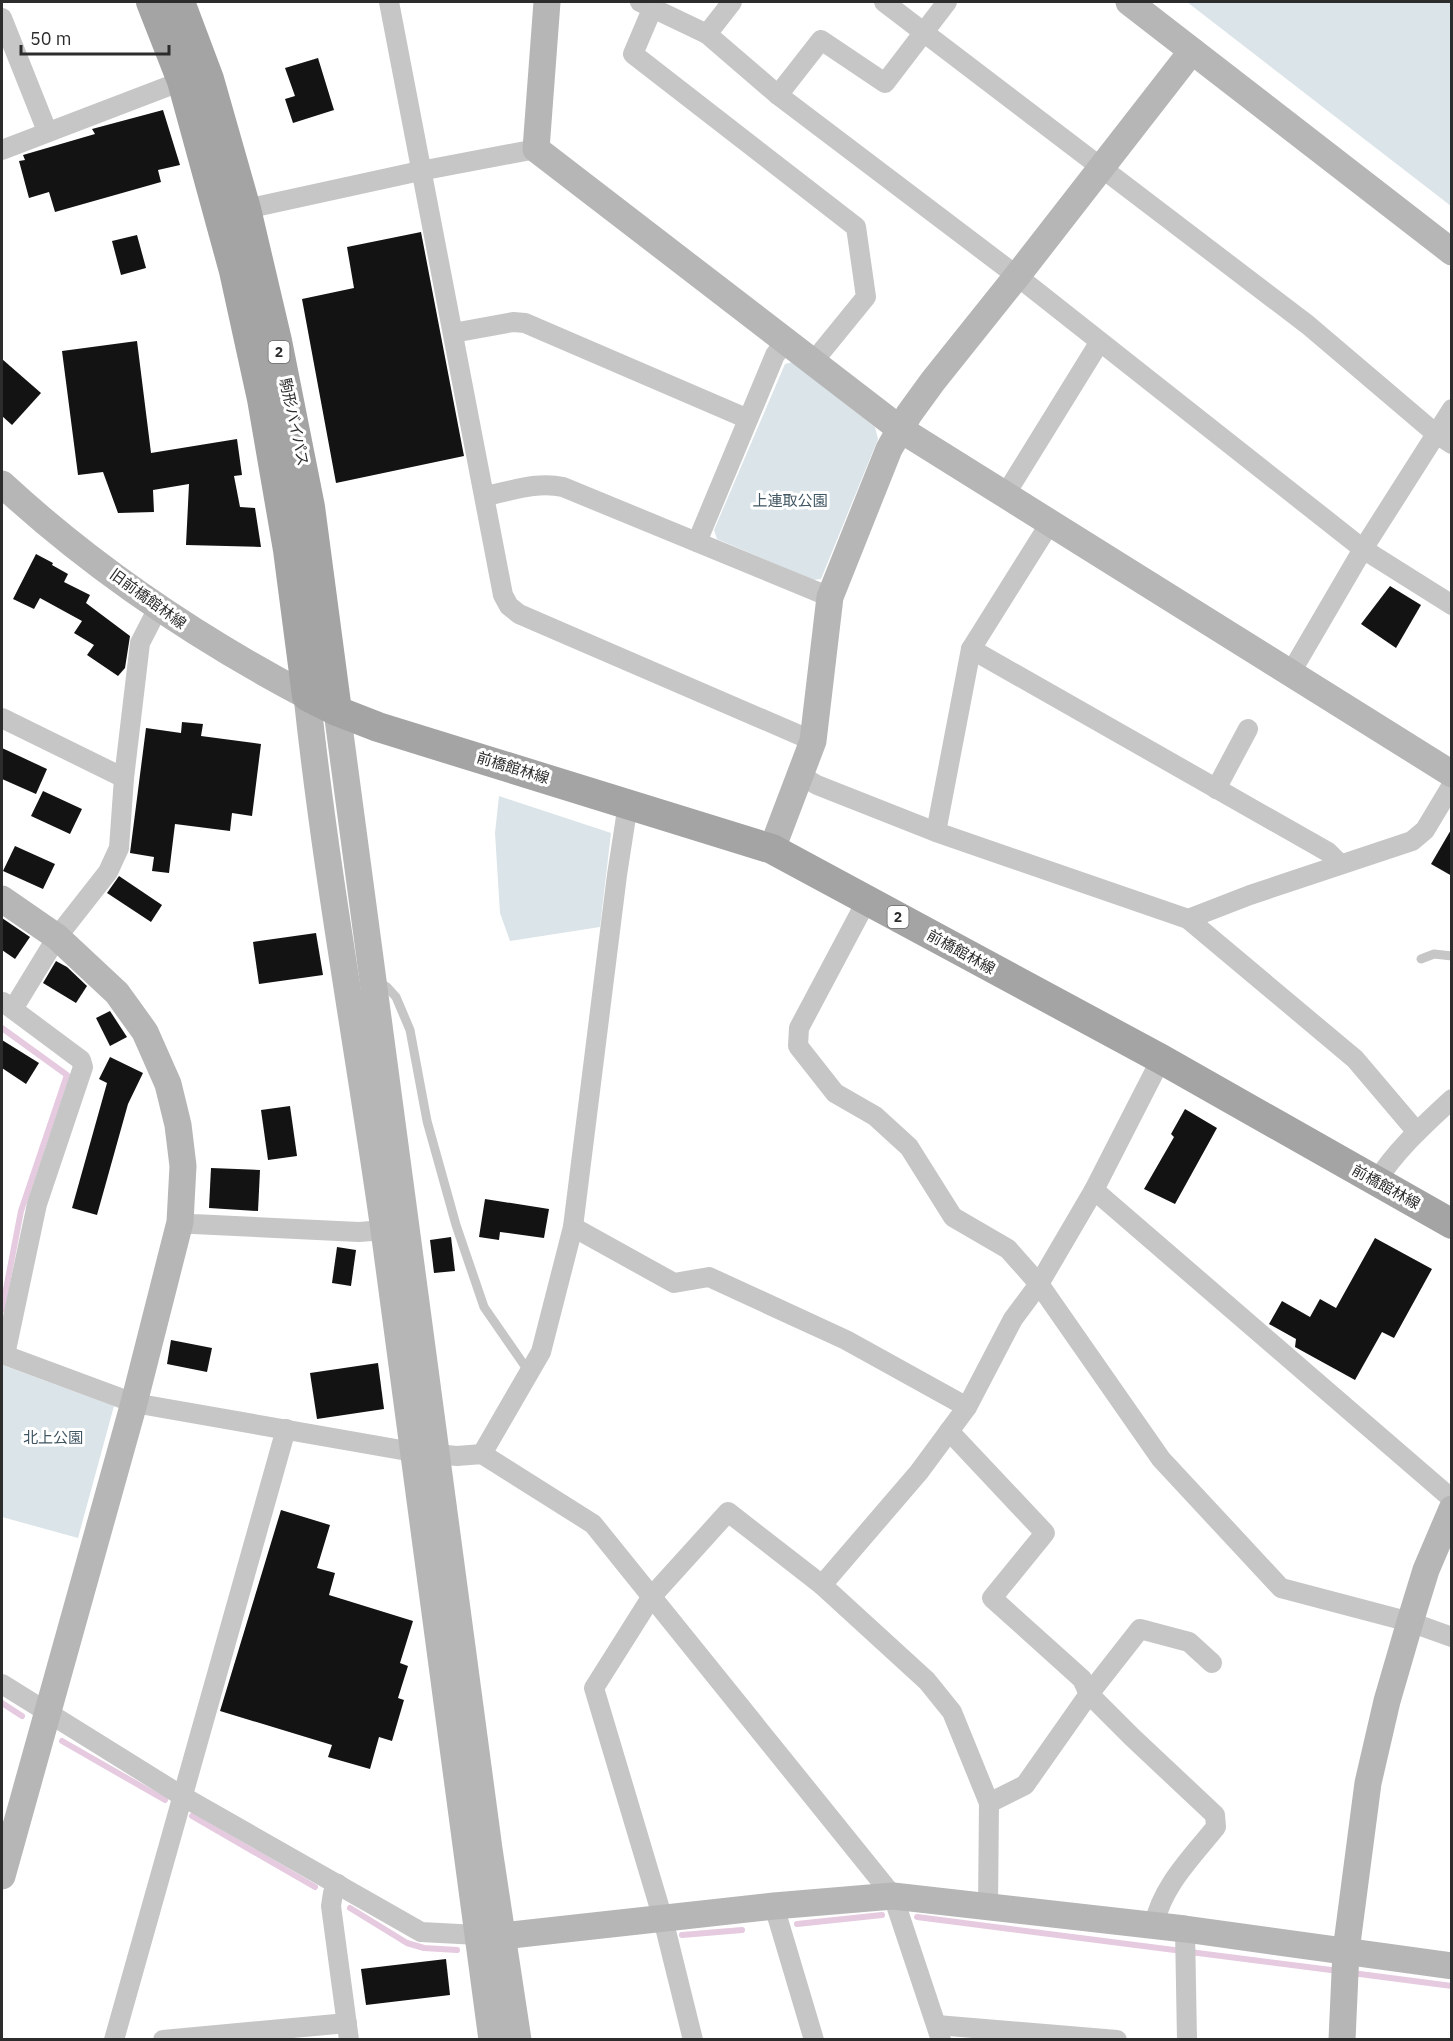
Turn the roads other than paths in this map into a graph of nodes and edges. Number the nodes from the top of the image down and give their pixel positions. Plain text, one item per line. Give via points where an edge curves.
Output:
1 (151, 2) edge
2 (180, 2) edge
3 (389, 2) edge
4 (547, 2) edge
5 (732, 2) edge
6 (884, 2) edge
7 (947, 2) edge
8 (1130, 2) edge
9 (647, 4) edge
10 (2, 18) edge
11 (923, 32) junction
12 (707, 34) junction
13 (1192, 51) junction
14 (182, 81) junction
15 (778, 95) junction
16 (47, 131) junction
17 (536, 149) junction
18 (2, 150) edge
19 (1101, 168) junction
20 (420, 171) junction
21 (246, 209) junction
22 (1452, 252) edge
23 (1017, 276) junction
24 (453, 333) junction
25 (786, 341) junction
26 (1100, 343) junction
27 (813, 362) junction
28 (1452, 409) edge
29 (748, 419) junction
30 (900, 429) junction
31 (1444, 438) edge
32 (2, 484) edge
33 (1005, 495) junction
34 (486, 496) junction
35 (1050, 524) junction
36 (697, 542) junction
37 (1363, 549) junction
38 (830, 597) junction
39 (1452, 605) edge
40 (158, 608) junction
41 (971, 649) junction
42 (1290, 674) junction
43 (307, 696) junction
44 (337, 711) junction
45 (2, 718) edge
46 (1248, 729) dead end
47 (813, 741) junction
48 (1452, 774) edge
49 (800, 775) junction
50 (124, 778) junction
51 (1452, 785) edge
52 (1216, 789) junction
53 (628, 804) junction
54 (936, 832) junction
55 (772, 849) junction
56 (1340, 864) junction
57 (2, 899) edge
58 (867, 900) junction
59 (1188, 919) junction
60 (57, 937) junction
61 (1451, 957) edge
62 (1420, 959) dead end
63 (372, 978) junction
64 (7, 1005) edge
65 (1161, 1059) junction
66 (1452, 1100) edge
67 (1417, 1132) junction
68 (1376, 1182) junction
69 (1094, 1190) junction
70 (180, 1222) junction
71 (1452, 1224) edge
72 (573, 1227) junction
73 (384, 1230) junction
74 (1039, 1284) junction
75 (3, 1354) edge
76 (530, 1372) junction
77 (134, 1402) junction
78 (967, 1407) junction
79 (286, 1429) junction
80 (949, 1431) junction
81 (425, 1453) junction
82 (482, 1454) junction
83 (1452, 1498) edge
84 (1452, 1509) edge
85 (822, 1585) junction
86 (652, 1596) junction
87 (1410, 1622) junction
88 (1452, 1637) edge
89 (1212, 1663) dead end
90 (2, 1684) edge
91 (1089, 1694) junction
92 (46, 1711) junction
93 (182, 1796) junction
94 (989, 1803) junction
95 (2, 1876) edge
96 (338, 1884) junction
97 (893, 1896) junction
98 (774, 1906) junction
99 (988, 1907) junction
100 (663, 1919) junction
101 (1154, 1926) junction
102 (1185, 1929) junction
103 (490, 1935) junction
104 (1346, 1951) junction
105 (1452, 1966) edge
106 (348, 2031) edge
107 (939, 2032) edge
108 (114, 2040) edge
109 (163, 2040) edge
110 (492, 2040) edge
111 (518, 2040) edge
112 (693, 2040) edge
113 (814, 2040) edge
114 (1117, 2040) edge
115 (1187, 2040) edge
116 (1342, 2040) edge

1 - 14 main road, 駒形バイパス / 2
2 - 21 main road, 駒形バイパス / 2 via 208,79
3 - 20 street
4 - 17 street
5 - 12 street
6 - 11 street
7 - 11 street
8 - 13 street
9 - 12 street
9 - 27 street via 633,54 856,227 866,297
10 - 16 street
11 - 15 street via 885,83 820,40
11 - 19 street
12 - 15 street
13 - 19 street
13 - 22 street
14 - 16 street
14 - 43 main road, 駒形バイパス / 2 via 234,271 262,399 288,550
15 - 23 street
16 - 18 street
17 - 20 street
17 - 25 street
19 - 23 street
19 - 31 street via 1308,325
20 - 21 street
20 - 24 street
21 - 44 main road, 駒形バイパス / 2 via 303,466
23 - 26 street
23 - 30 street
24 - 29 street via 525,323
24 - 34 street
25 - 27 street
25 - 29 street via 775,355
26 - 33 street
26 - 37 street
27 - 30 street
28 - 31 street
29 - 36 street
30 - 33 street
30 - 38 street
31 - 37 street
32 - 40 street, 旧前橋館林線 via 36,516
33 - 35 street
34 - 36 street via 549,484 563,487
34 - 47 street via 503,595 519,614
35 - 41 street
35 - 42 street
36 - 38 street
37 - 39 street
37 - 42 street
38 - 47 street
40 - 43 street, 旧前橋館林線 via 230,655
40 - 50 street via 140,643
41 - 52 street
41 - 54 street
42 - 48 street
43 - 44 main road, 前橋館林線 / 2
43 - 73 street via 349,1011
44 - 53 main road, 前橋館林線 / 2
44 - 63 street
45 - 50 street
46 - 52 street
47 - 49 street
49 - 54 street
49 - 55 street
50 - 60 street via 119,848 108,872
51 - 56 street via 1420,836
52 - 56 street via 1328,852
53 - 55 main road, 前橋館林線 / 2
53 - 72 street
54 - 59 street
55 - 58 main road, 前橋館林線 / 2
56 - 59 street
57 - 60 street
58 - 65 main road, 前橋館林線 / 2
58 - 74 street via 800,1028 798,1046 835,1093 875,1116 909,1147 952,1217 1008,1249
59 - 67 street via 1355,1059
60 - 64 street
60 - 70 street via 117,993 157,1056 178,1125 183,1166
61 - 62 lane via 1434,954
63 - 76 lane via 396,997 410,1030 427,1121 484,1307
63 - 81 street
64 - 75 street via 81,1060 83,1067 37,1204
65 - 68 main road, 前橋館林線 / 2
65 - 69 street
66 - 67 street
67 - 68 street
68 - 71 main road, 前橋館林線 / 2
69 - 74 street
69 - 83 street
70 - 73 street
70 - 77 street
72 - 76 street via 541,1352
72 - 78 street via 674,1283 709,1276 846,1340
73 - 81 street
74 - 78 street via 1013,1319
74 - 87 street via 1161,1459 1281,1588
75 - 77 street
76 - 82 street
77 - 79 street
77 - 92 street
78 - 80 street
79 - 81 street
79 - 93 street
80 - 85 street
80 - 91 street via 1045,1533 992,1598 1082,1679
81 - 82 street
81 - 103 street
82 - 86 street via 593,1524
84 - 87 street via 1426,1570
85 - 86 street via 728,1512
85 - 94 street via 927,1681 952,1712
86 - 97 street
86 - 100 street via 594,1688
87 - 88 street
87 - 104 street via 1368,1783
89 - 91 street via 1189,1642 1140,1629
90 - 92 street
91 - 94 street via 1025,1785
91 - 101 street via 1215,1815 1216,1827 1173,1881
92 - 93 street
92 - 95 street
93 - 96 street
93 - 108 street
94 - 99 street
96 - 103 street via 421,1932
96 - 106 street via 331,1906
97 - 98 street
97 - 99 street
97 - 107 street
98 - 100 street
98 - 113 street
99 - 101 street
100 - 103 street
100 - 112 street
101 - 102 street
102 - 104 street
102 - 115 street
103 - 110 street
103 - 111 street
104 - 105 street
104 - 116 street
106 - 109 street
107 - 114 street

